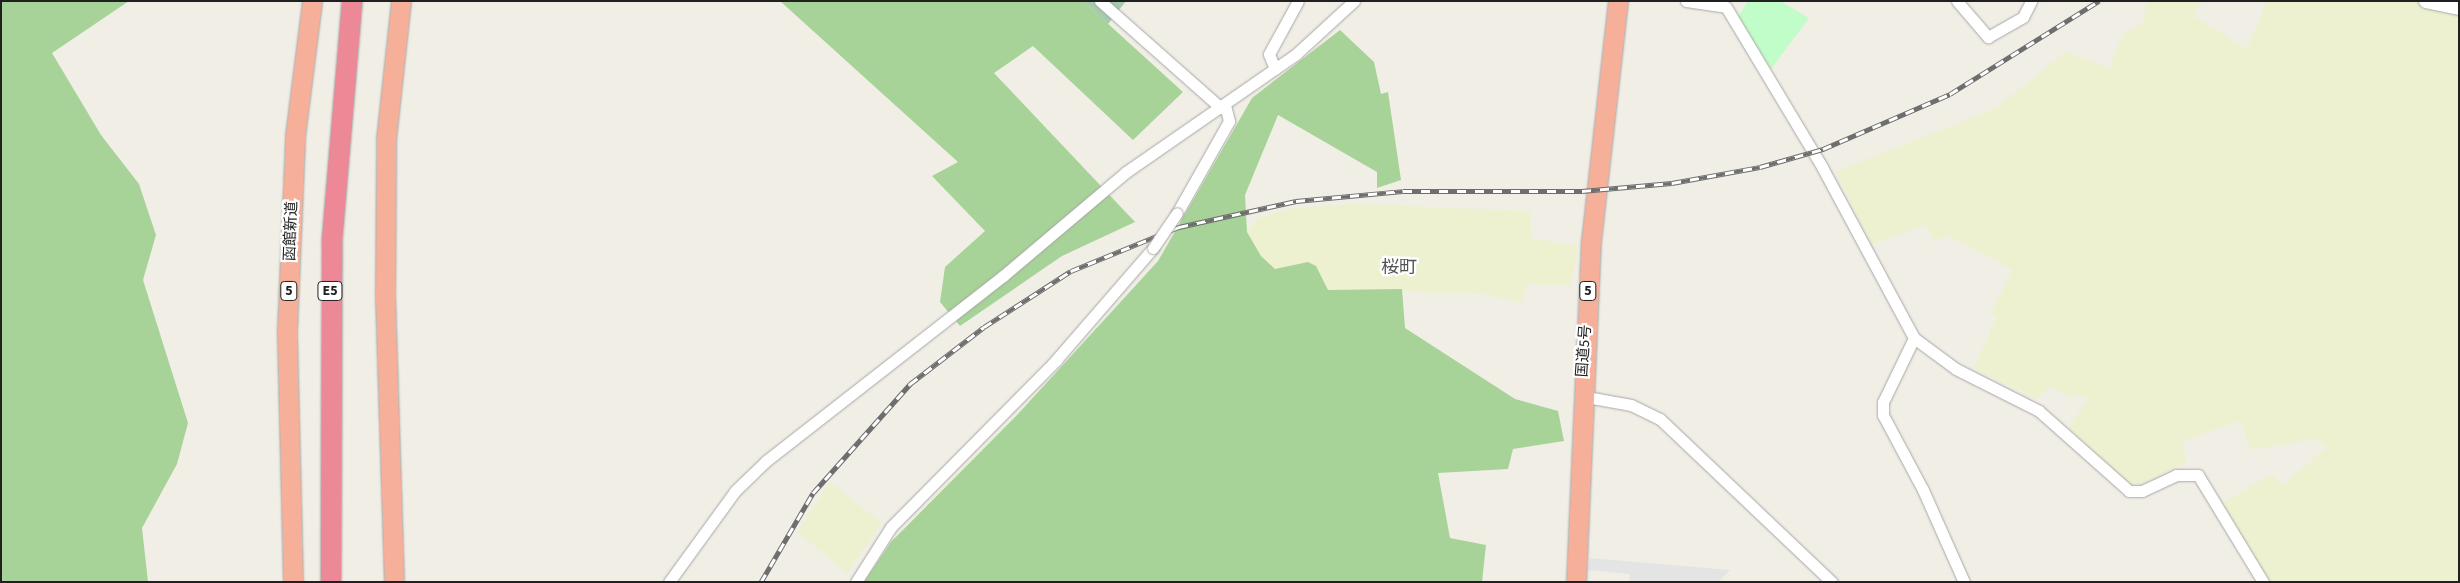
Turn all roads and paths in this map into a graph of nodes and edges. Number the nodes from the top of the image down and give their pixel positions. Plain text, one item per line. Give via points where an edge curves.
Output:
1 (312, 1) edge
2 (339, 1) edge
3 (352, 1) edge
4 (402, 1) edge
5 (1100, 1) edge
6 (1298, 1) edge
7 (1354, 1) edge
8 (1618, 1) edge
9 (1686, 1) edge
10 (1957, 1) edge
11 (2031, 1) edge
12 (2426, 1) edge
13 (2459, 8) edge
14 (1275, 69) junction
15 (1223, 107) junction
16 (1914, 338) junction
17 (1581, 396) junction
18 (293, 582) edge
19 (324, 582) edge
20 (331, 582) edge
21 (394, 582) edge
22 (669, 582) edge
23 (856, 582) edge
24 (1576, 582) edge
25 (1832, 582) edge
26 (1964, 582) edge
27 (2263, 582) edge

1 - 18 highway, 函館新道 / 5 via 295,136 287,330
2 - 19 highway, 函館新道 / E5 via 320,229
3 - 20 highway, E5 via 332,241
4 - 21 highway via 386,139 384,299
5 - 15 street
6 - 14 street via 1269,54
7 - 14 street
8 - 17 highway, 国道5号 / 5 via 1591,241
9 - 16 street via 1726,7 1822,167
10 - 11 street via 1988,37 2023,18
12 - 13 street
14 - 15 street
15 - 22 street via 1126,172 1003,276 766,461 735,491
15 - 23 street, bridge via 1229,121 1177,213 1153,248 1056,360 891,527
16 - 26 street via 1883,402 1882,415 1923,490
16 - 27 street via 1956,369 2039,411 2129,491 2142,491 2176,475 2198,475
17 - 24 highway, 国道5号 / 5
17 - 25 street via 1632,405 1660,419

